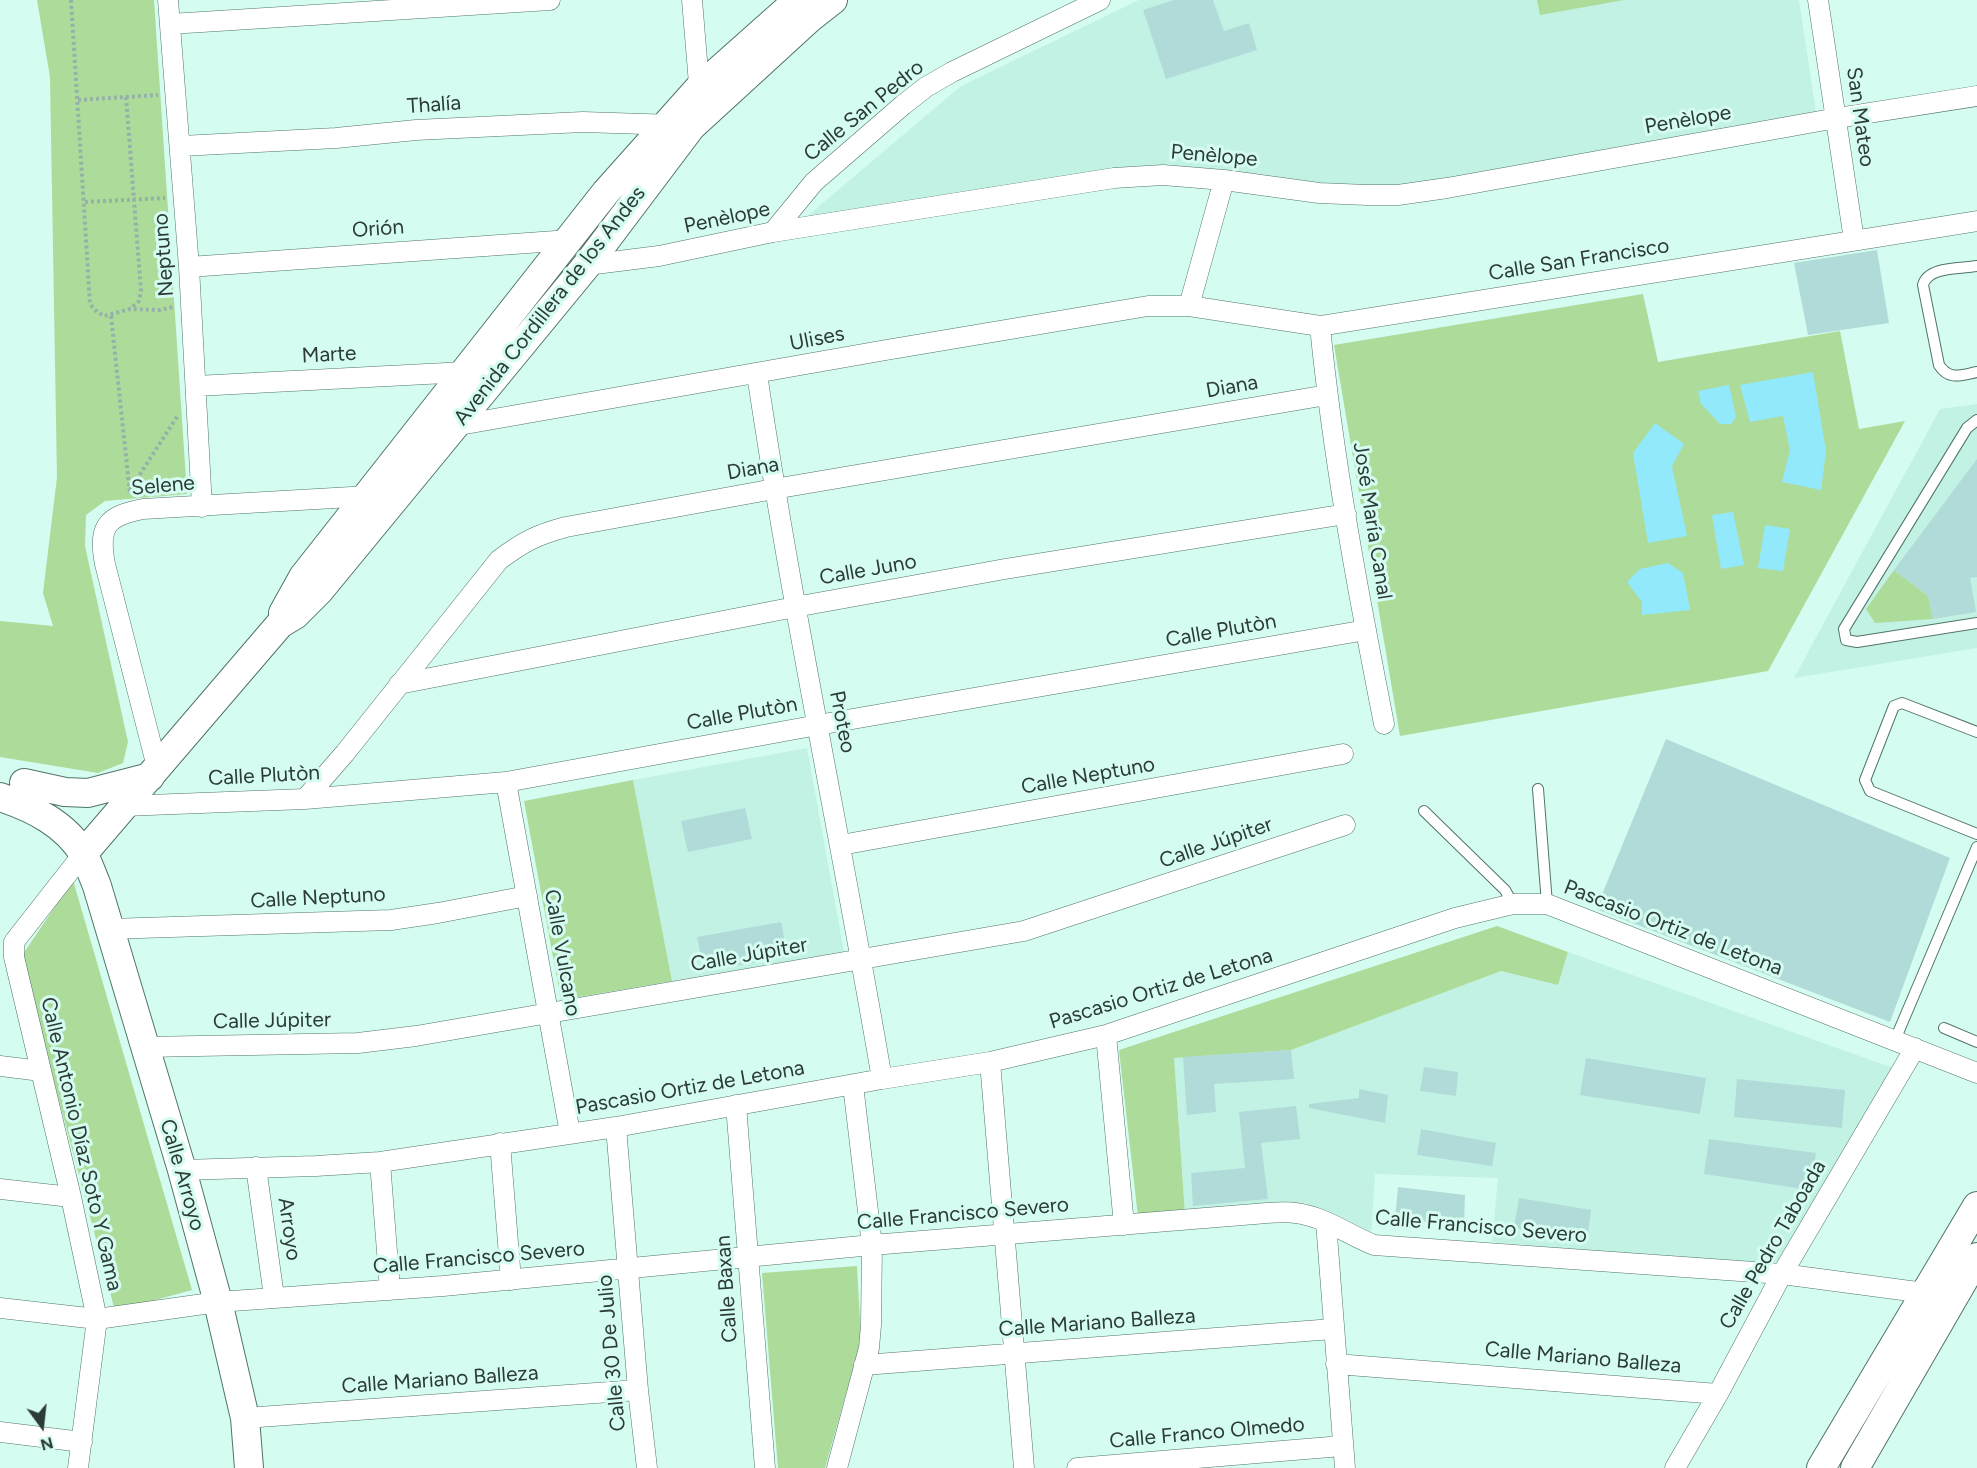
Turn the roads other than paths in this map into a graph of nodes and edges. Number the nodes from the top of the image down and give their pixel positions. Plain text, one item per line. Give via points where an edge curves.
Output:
1 (168, 0) edge
2 (550, 0) edge
3 (692, 0) edge
4 (798, 0) edge
5 (833, 0) edge
6 (1100, 0) edge
7 (1818, 0) edge
8 (170, 24) junction
9 (1977, 96) edge
10 (690, 113) junction
11 (1837, 118) junction
12 (180, 146) junction
13 (1224, 180) junction
14 (1977, 221) edge
15 (773, 232) junction
16 (570, 240) junction
17 (1854, 240) junction
18 (587, 265) junction
19 (1977, 266) edge
20 (189, 267) junction
21 (1189, 306) junction
22 (1320, 326) junction
23 (465, 372) junction
24 (1977, 372) edge
25 (757, 374) junction
26 (196, 386) junction
27 (1327, 395) junction
28 (1977, 420) edge
29 (454, 426) junction
30 (774, 489) junction
31 (369, 496) junction
32 (202, 507) junction
33 (1346, 514) junction
34 (795, 607) junction
35 (1977, 623) edge
36 (280, 624) junction
37 (1366, 630) junction
38 (399, 684) junction
39 (1384, 724) dead end
40 (818, 725) junction
41 (1977, 732) edge
42 (1343, 754) dead end
43 (153, 772) junction
44 (506, 782) junction
45 (8, 785) edge
46 (1538, 789) dead end
47 (305, 799) junction
48 (120, 810) junction
49 (1424, 811) dead end
50 (1345, 825) dead end
51 (1977, 834) edge
52 (85, 840) junction
53 (841, 845) junction
54 (1977, 847) edge
55 (99, 891) junction
56 (527, 896) junction
57 (1513, 904) junction
58 (1547, 904) junction
59 (109, 929) junction
60 (7, 940) edge
61 (862, 960) junction
62 (549, 1013) junction
63 (1944, 1028) dead end
64 (1106, 1035) junction
65 (1895, 1040) junction
66 (1977, 1042) edge
67 (145, 1047) junction
68 (1915, 1048) junction
69 (990, 1062) junction
70 (0, 1066) edge
71 (41, 1071) junction
72 (1977, 1073) edge
73 (882, 1079) junction
74 (853, 1084) junction
75 (736, 1106) junction
76 (616, 1127) junction
77 (570, 1133) junction
78 (500, 1143) junction
79 (380, 1162) junction
80 (256, 1167) junction
81 (182, 1170) junction
82 (0, 1189) edge
83 (71, 1197) junction
84 (1977, 1206) edge
85 (1326, 1222) junction
86 (1124, 1225) junction
87 (1004, 1236) junction
88 (872, 1245) junction
89 (749, 1257) junction
90 (1977, 1257) edge
91 (629, 1269) junction
92 (1782, 1274) junction
93 (511, 1280) junction
94 (390, 1290) junction
95 (1924, 1293) junction
96 (274, 1297) junction
97 (218, 1302) junction
98 (0, 1308) edge
99 (97, 1319) junction
100 (1334, 1329) junction
101 (1015, 1354) junction
102 (1336, 1364) junction
103 (864, 1365) junction
104 (638, 1390) junction
105 (1718, 1394) junction
106 (245, 1418) junction
107 (0, 1432) edge
108 (82, 1442) junction
109 (1342, 1446) junction
110 (78, 1468) edge
111 (249, 1468) edge
112 (647, 1468) edge
113 (765, 1468) edge
114 (837, 1468) edge
115 (1024, 1468) edge
116 (1077, 1468) edge
117 (1345, 1468) edge
118 (1675, 1468) edge
119 (1821, 1468) edge
120 (1856, 1468) edge

1 - 8 street, Neptuno
2 - 8 street
3 - 10 street
4 - 10 street, Avenida Cordillera de los Andes
5 - 10 street, Avenida Cordillera de los Andes
6 - 15 street, Calle San Pedro via 926,87 814,182
7 - 11 street, San Mateo
8 - 12 street, Neptuno
9 - 11 street, Penèlope
10 - 12 street, Thalía
10 - 16 street, Avenida Cordillera de los Andes via 606,192
10 - 18 street, Avenida Cordillera de los Andes
11 - 13 street, Penèlope via 1398,195 1319,193
11 - 17 street, San Mateo
12 - 20 street, Neptuno
13 - 15 street, Penèlope via 1162,175 1114,178
13 - 21 street
14 - 17 street, Calle San Francisco
15 - 18 street, Penèlope via 659,256
16 - 20 street, Orión
16 - 23 street, Avenida Cordillera de los Andes
17 - 22 street, Calle San Francisco
18 - 29 street, Avenida Cordillera de los Andes
19 - 24 lane via 1934,272 1923,285 1942,370 1954,376
20 - 26 street, Neptuno
21 - 22 street, Calle San Francisco
21 - 25 street, Ulises via 1148,306
22 - 27 street, José María Canal
23 - 26 street, Marte
23 - 31 street, Avenida Cordillera de los Andes
25 - 29 street, Ulises
25 - 30 street, Proteo
26 - 32 street, Neptuno
27 - 30 street, Diana
27 - 33 street, José María Canal
28 - 35 lane via 1967,428 1844,629 1846,640 1857,642
29 - 36 street, Avenida Cordillera de los Andes via 312,598
30 - 34 street, Proteo
30 - 38 street, Diana via 537,535 499,560
31 - 32 street, Selene
31 - 36 street, Avenida Cordillera de los Andes via 303,578
32 - 43 street, Selene via 121,514 106,526 101,541
33 - 34 street, Calle Juno
33 - 37 street, José María Canal
34 - 38 street, Calle Juno
34 - 40 street, Proteo
36 - 43 street, Avenida Cordillera de los Andes
37 - 39 street, José María Canal
37 - 40 street, Calle Plutòn
38 - 47 street, Diana
40 - 44 street, Calle Plutòn
40 - 53 street, Proteo
41 - 51 lane via 1899,703 1894,706 1865,780 1869,791
42 - 53 street, Calle Neptuno
43 - 45 street via 88,793
43 - 48 street, Avenida Cordillera de los Andes
44 - 47 street, Calle Plutòn
44 - 56 street, Calle Vulcano
45 - 52 street via 36,811
45 - 52 street via 64,811
46 - 58 lane
47 - 48 street, Calle Plutòn
48 - 52 street, Avenida Cordillera de los Andes
48 - 55 street
49 - 57 lane via 1505,890
50 - 61 street, Calle Júpiter via 1024,931
52 - 55 street, Calle Arroyo
52 - 60 street, Calle Antonio Díaz Soto Y Gama
53 - 61 street, Proteo
54 - 65 lane
55 - 59 street, Calle Arroyo
56 - 59 street, Calle Neptuno via 391,920
56 - 62 street, Calle Vulcano
57 - 58 street, Pascasio Ortiz de Letona
57 - 64 street, Pascasio Ortiz de Letona via 1455,918
58 - 65 street, Pascasio Ortiz de Letona
59 - 67 street, Calle Arroyo
60 - 71 street, Calle Antonio Díaz Soto Y Gama
61 - 62 street, Calle Júpiter
61 - 73 street, Proteo
62 - 67 street, Calle Júpiter via 358,1043
62 - 77 street, Calle Vulcano
63 - 66 lane
64 - 69 street, Pascasio Ortiz de Letona
64 - 86 street
65 - 68 street, Pascasio Ortiz de Letona
67 - 81 street, Calle Arroyo
68 - 72 street, Pascasio Ortiz de Letona
68 - 92 street, Calle Pedro Taboada
69 - 73 street, Pascasio Ortiz de Letona
69 - 87 street
70 - 71 street
71 - 83 street, Calle Antonio Díaz Soto Y Gama
73 - 74 street, Pascasio Ortiz de Letona
74 - 75 street, Pascasio Ortiz de Letona
74 - 88 street
75 - 76 street, Pascasio Ortiz de Letona
75 - 89 street, Calle Baxan
76 - 77 street, Pascasio Ortiz de Letona
76 - 91 street, Calle 30 De Julio
77 - 78 street, Pascasio Ortiz de Letona
78 - 79 street, Pascasio Ortiz de Letona
78 - 93 street
79 - 80 street, Pascasio Ortiz de Letona
79 - 94 street
80 - 81 street, Pascasio Ortiz de Letona
80 - 96 street, Arroyo
81 - 97 street, Calle Arroyo
82 - 83 street
83 - 99 street, Calle Antonio Díaz Soto Y Gama
84 - 95 street
85 - 86 street, Calle Francisco Severo via 1293,1212
85 - 92 street, Calle Francisco Severo via 1374,1245
85 - 100 street
86 - 87 street, Calle Francisco Severo
87 - 88 street, Calle Francisco Severo
87 - 101 street
88 - 89 street, Calle Francisco Severo
88 - 103 street via 871,1325
89 - 91 street, Calle Francisco Severo
89 - 113 street, Calle Baxan
90 - 120 street
91 - 93 street, Calle Francisco Severo
91 - 104 street, Calle 30 De Julio
92 - 95 street, Calle Francisco Severo
92 - 105 street, Calle Pedro Taboada
93 - 94 street, Calle Francisco Severo
94 - 96 street, Calle Francisco Severo
95 - 119 street
96 - 97 street, Calle Francisco Severo
97 - 99 street, Calle Francisco Severo
97 - 106 street, Calle Arroyo
98 - 99 street, Calle Francisco Severo
99 - 108 street, Calle Antonio Díaz Soto Y Gama
100 - 101 street, Calle Mariano Balleza
100 - 102 street
101 - 103 street, Calle Mariano Balleza
101 - 115 street
102 - 105 street, Calle Mariano Balleza
102 - 109 street
103 - 114 street
104 - 106 street, Calle Mariano Balleza
104 - 112 street, Calle 30 De Julio
105 - 118 street, Calle Pedro Taboada
106 - 111 street, Calle Arroyo
107 - 108 street
108 - 110 street, Calle Antonio Díaz Soto Y Gama
109 - 116 street, Calle Franco Olmedo
109 - 117 street

